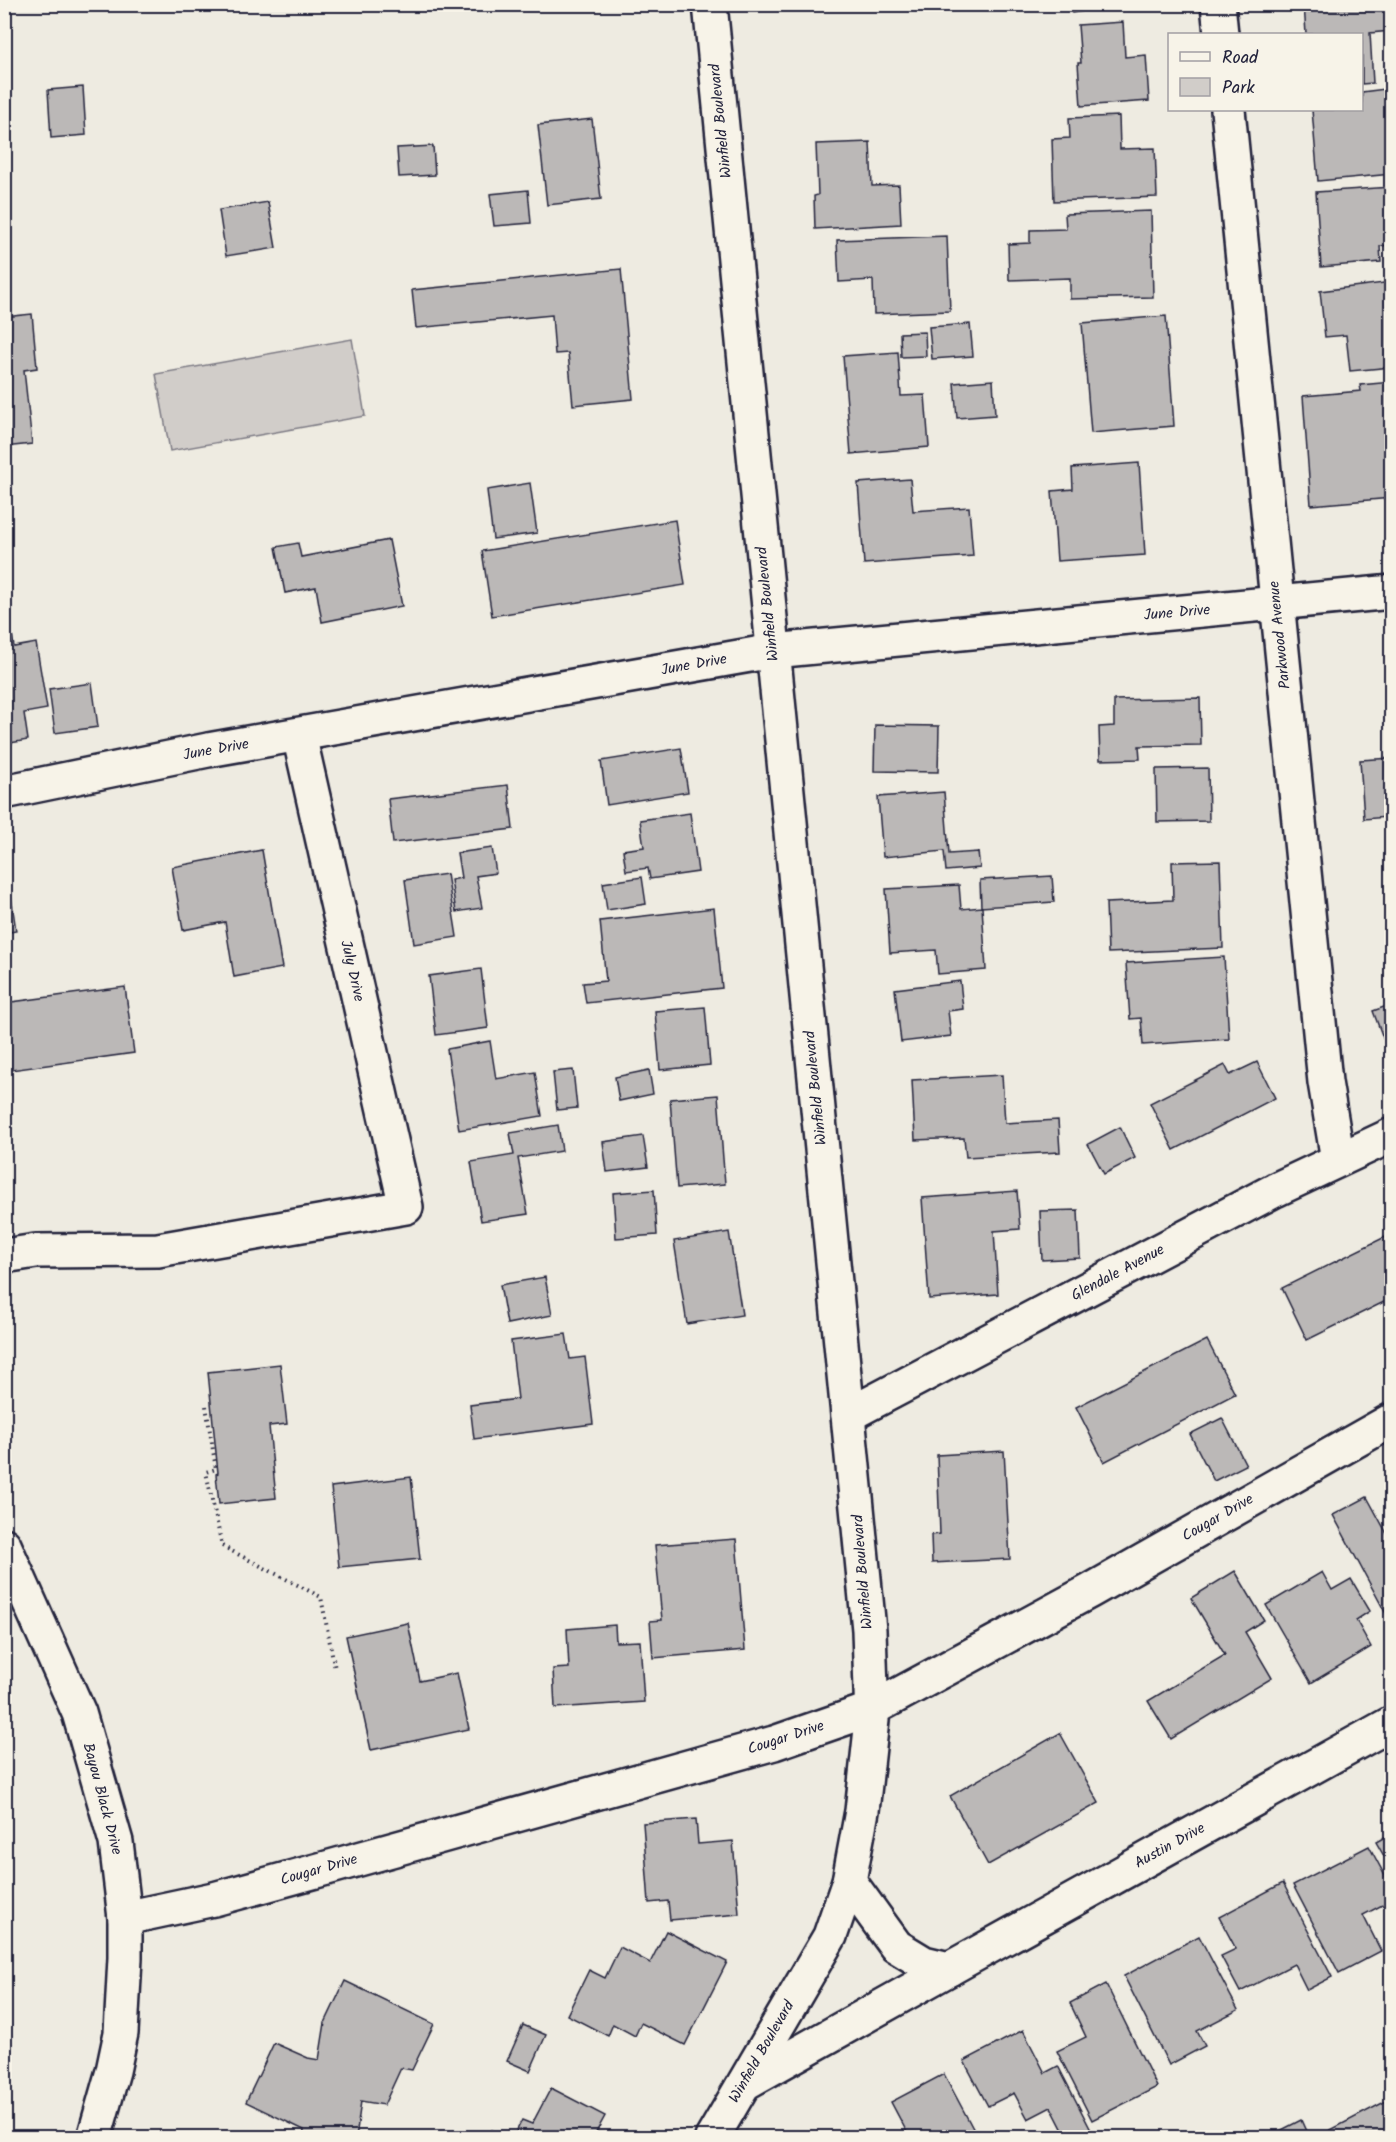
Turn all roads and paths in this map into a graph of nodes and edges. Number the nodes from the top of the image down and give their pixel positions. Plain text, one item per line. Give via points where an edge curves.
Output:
1 (710, 4) edge
2 (1218, 4) edge
3 (1221, 33) edge
4 (1228, 111) edge
5 (1392, 592) edge
6 (1277, 603) junction
7 (773, 651) junction
8 (299, 735) junction
9 (4, 792) edge
10 (1392, 1135) edge
11 (1338, 1160) junction
12 (4, 1256) edge
13 (206, 1406) dead end
14 (848, 1415) junction
15 (1392, 1420) edge
16 (4, 1545) edge
17 (334, 1669) dead end
18 (872, 1710) junction
19 (1392, 1723) edge
20 (849, 1881) junction
21 (125, 1918) junction
22 (949, 1969) junction
23 (744, 2084) junction
24 (94, 2138) edge
25 (712, 2138) edge

1 - 7 street, Winfield Boulevard
2 - 3 street
4 - 6 street, Parkwood Avenue
5 - 6 street, June Drive
6 - 7 street, June Drive
6 - 11 street, Parkwood Avenue via 1325,1082
7 - 8 street, June Drive
7 - 14 street, Winfield Boulevard
8 - 9 street, June Drive
8 - 12 street, July Drive via 406,1207 158,1250 36,1251
10 - 11 street, Glendale Avenue
11 - 14 street, Glendale Avenue
13 - 17 path via 216,1469 206,1472 222,1546 321,1597
14 - 18 street, Winfield Boulevard
15 - 18 street, Cougar Drive
16 - 21 street, Bayou Black Drive via 79,1713 116,1842
18 - 20 street, Winfield Boulevard via 862,1811
18 - 21 street, Cougar Drive via 774,1743 334,1866 214,1899
19 - 22 street, Austin Drive
20 - 22 street via 896,1946 924,1963
20 - 23 street, Winfield Boulevard via 830,1936
21 - 24 street, Bayou Black Drive via 121,2033
22 - 23 street, Austin Drive
23 - 25 street, Winfield Boulevard

